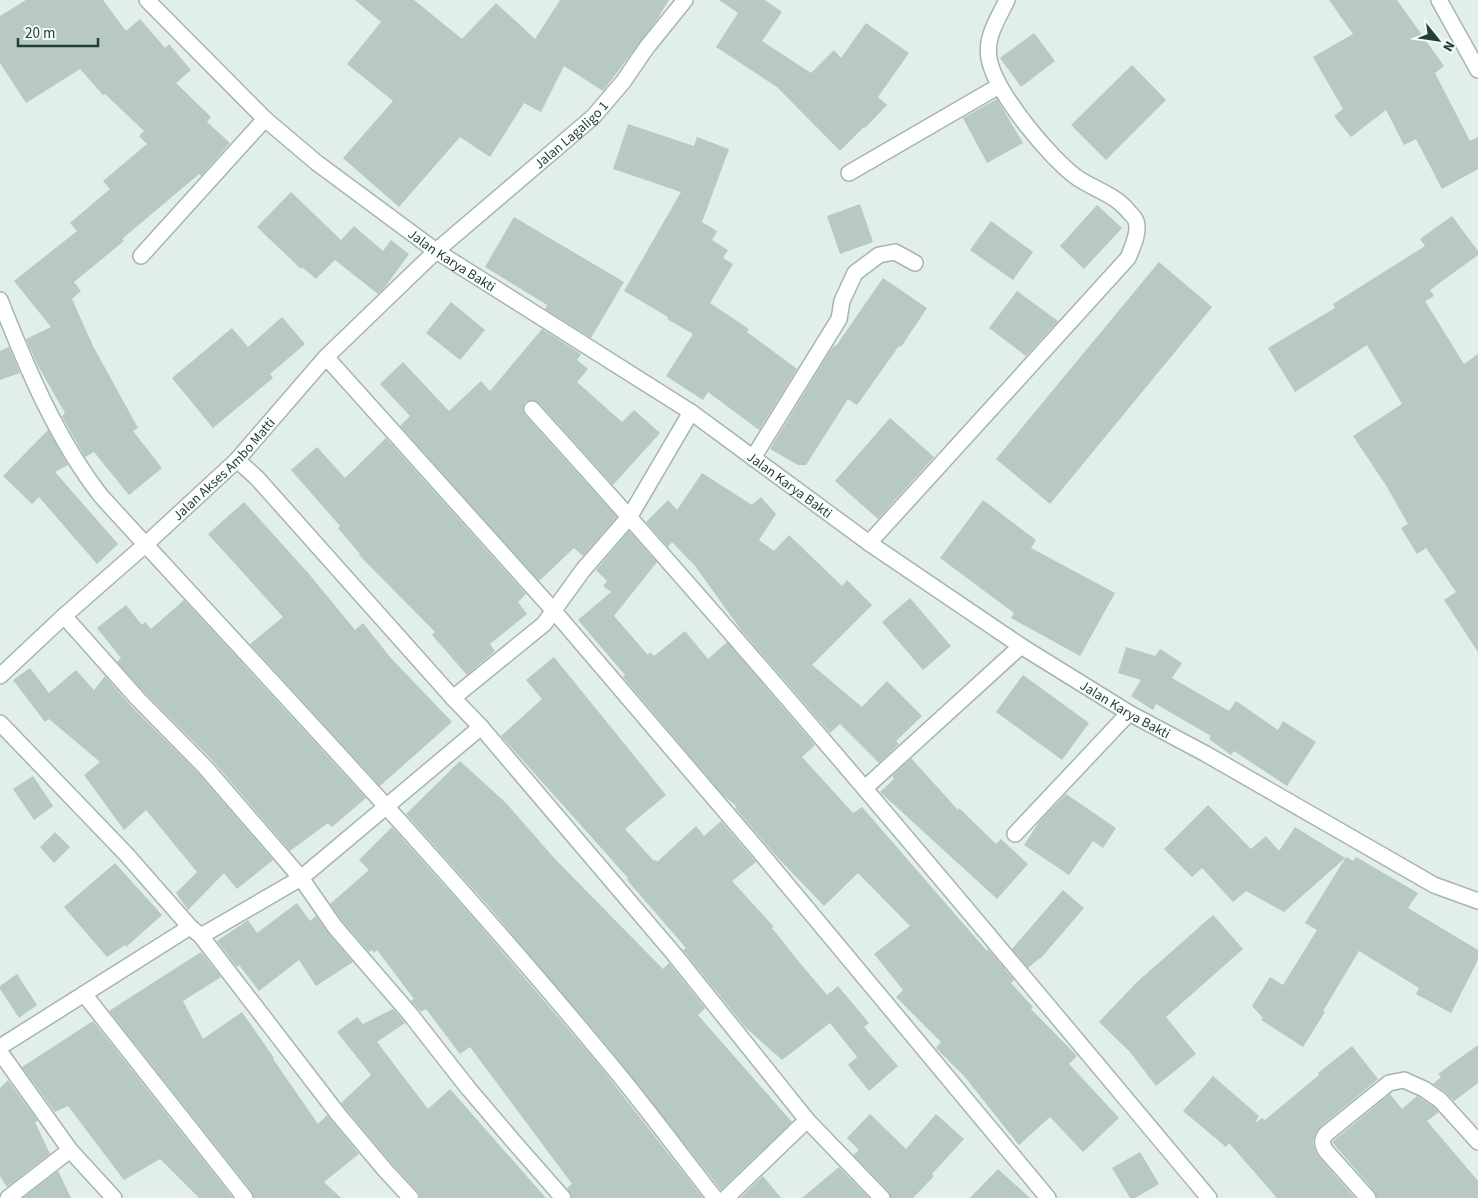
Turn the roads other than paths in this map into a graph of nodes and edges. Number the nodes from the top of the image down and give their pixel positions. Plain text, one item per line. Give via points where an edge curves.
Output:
1 (147, 0) edge
2 (685, 0) edge
3 (1007, 0) edge
4 (1439, 0) edge
5 (1478, 70) edge
6 (999, 86) junction
7 (265, 120) junction
8 (849, 173) dead end
9 (436, 251) junction
10 (141, 256) dead end
11 (915, 264) dead end
12 (0, 300) edge
13 (326, 357) junction
14 (532, 409) dead end
15 (691, 412) junction
16 (753, 458) junction
17 (238, 460) junction
18 (630, 516) junction
19 (869, 543) junction
20 (146, 545) junction
21 (554, 611) junction
22 (64, 616) junction
23 (1021, 646) junction
24 (0, 676) edge
25 (453, 698) junction
26 (1129, 712) junction
27 (0, 723) edge
28 (481, 727) junction
29 (865, 788) junction
30 (387, 806) junction
31 (1015, 834) dead end
32 (301, 878) junction
33 (1478, 901) edge
34 (195, 932) junction
35 (84, 994) junction
36 (0, 1047) edge
37 (0, 1052) edge
38 (807, 1120) junction
39 (1478, 1142) edge
40 (70, 1150) junction
41 (8, 1198) edge
42 (114, 1198) edge
43 (246, 1198) edge
44 (411, 1198) edge
45 (563, 1198) edge
46 (715, 1198) edge
47 (726, 1198) edge
48 (882, 1198) edge
49 (1048, 1198) edge
50 (1209, 1198) edge
51 (1368, 1198) edge

1 - 7 street, Jalan Karya Bakti
2 - 9 street, Jalan Lagaligo 1 via 593,117
3 - 6 street via 990,36 988,57
4 - 5 street
6 - 8 street
6 - 19 street via 1054,156 1078,178 1123,203 1136,221 1136,240 1128,258
7 - 9 street, Jalan Karya Bakti via 317,163
7 - 10 street
9 - 13 street, Jalan Akses Ambo Matti
9 - 15 street, Jalan Karya Bakti
11 - 16 street via 895,252 879,255 855,273 842,301 840,319
12 - 20 street via 24,359 82,472
13 - 17 street, Jalan Akses Ambo Matti
13 - 21 street
14 - 18 street
15 - 16 street, Jalan Karya Bakti
15 - 18 street
16 - 19 street, Jalan Karya Bakti
17 - 20 street, Jalan Akses Ambo Matti
17 - 25 street
18 - 21 street via 583,570
18 - 29 street
19 - 23 street, Jalan Karya Bakti
20 - 22 street, Jalan Akses Ambo Matti
20 - 30 street
21 - 25 street via 536,632
21 - 49 street
22 - 24 street, Jalan Akses Ambo Matti
22 - 32 street via 138,699 206,767
23 - 26 street, Jalan Karya Bakti
23 - 29 street
25 - 28 street
26 - 31 street
26 - 33 street, Jalan Karya Bakti via 1434,885
27 - 34 street via 126,854
28 - 30 street
28 - 38 street via 674,954
29 - 50 street
30 - 32 street
30 - 46 street via 606,1058
32 - 34 street
32 - 45 street via 335,927
34 - 35 street
34 - 44 street via 338,1114
35 - 36 street
35 - 43 street
37 - 40 street
38 - 47 street
38 - 48 street
39 - 51 street via 1431,1093 1404,1080 1389,1083 1326,1134 1323,1140 1326,1151
40 - 41 street
40 - 42 street

